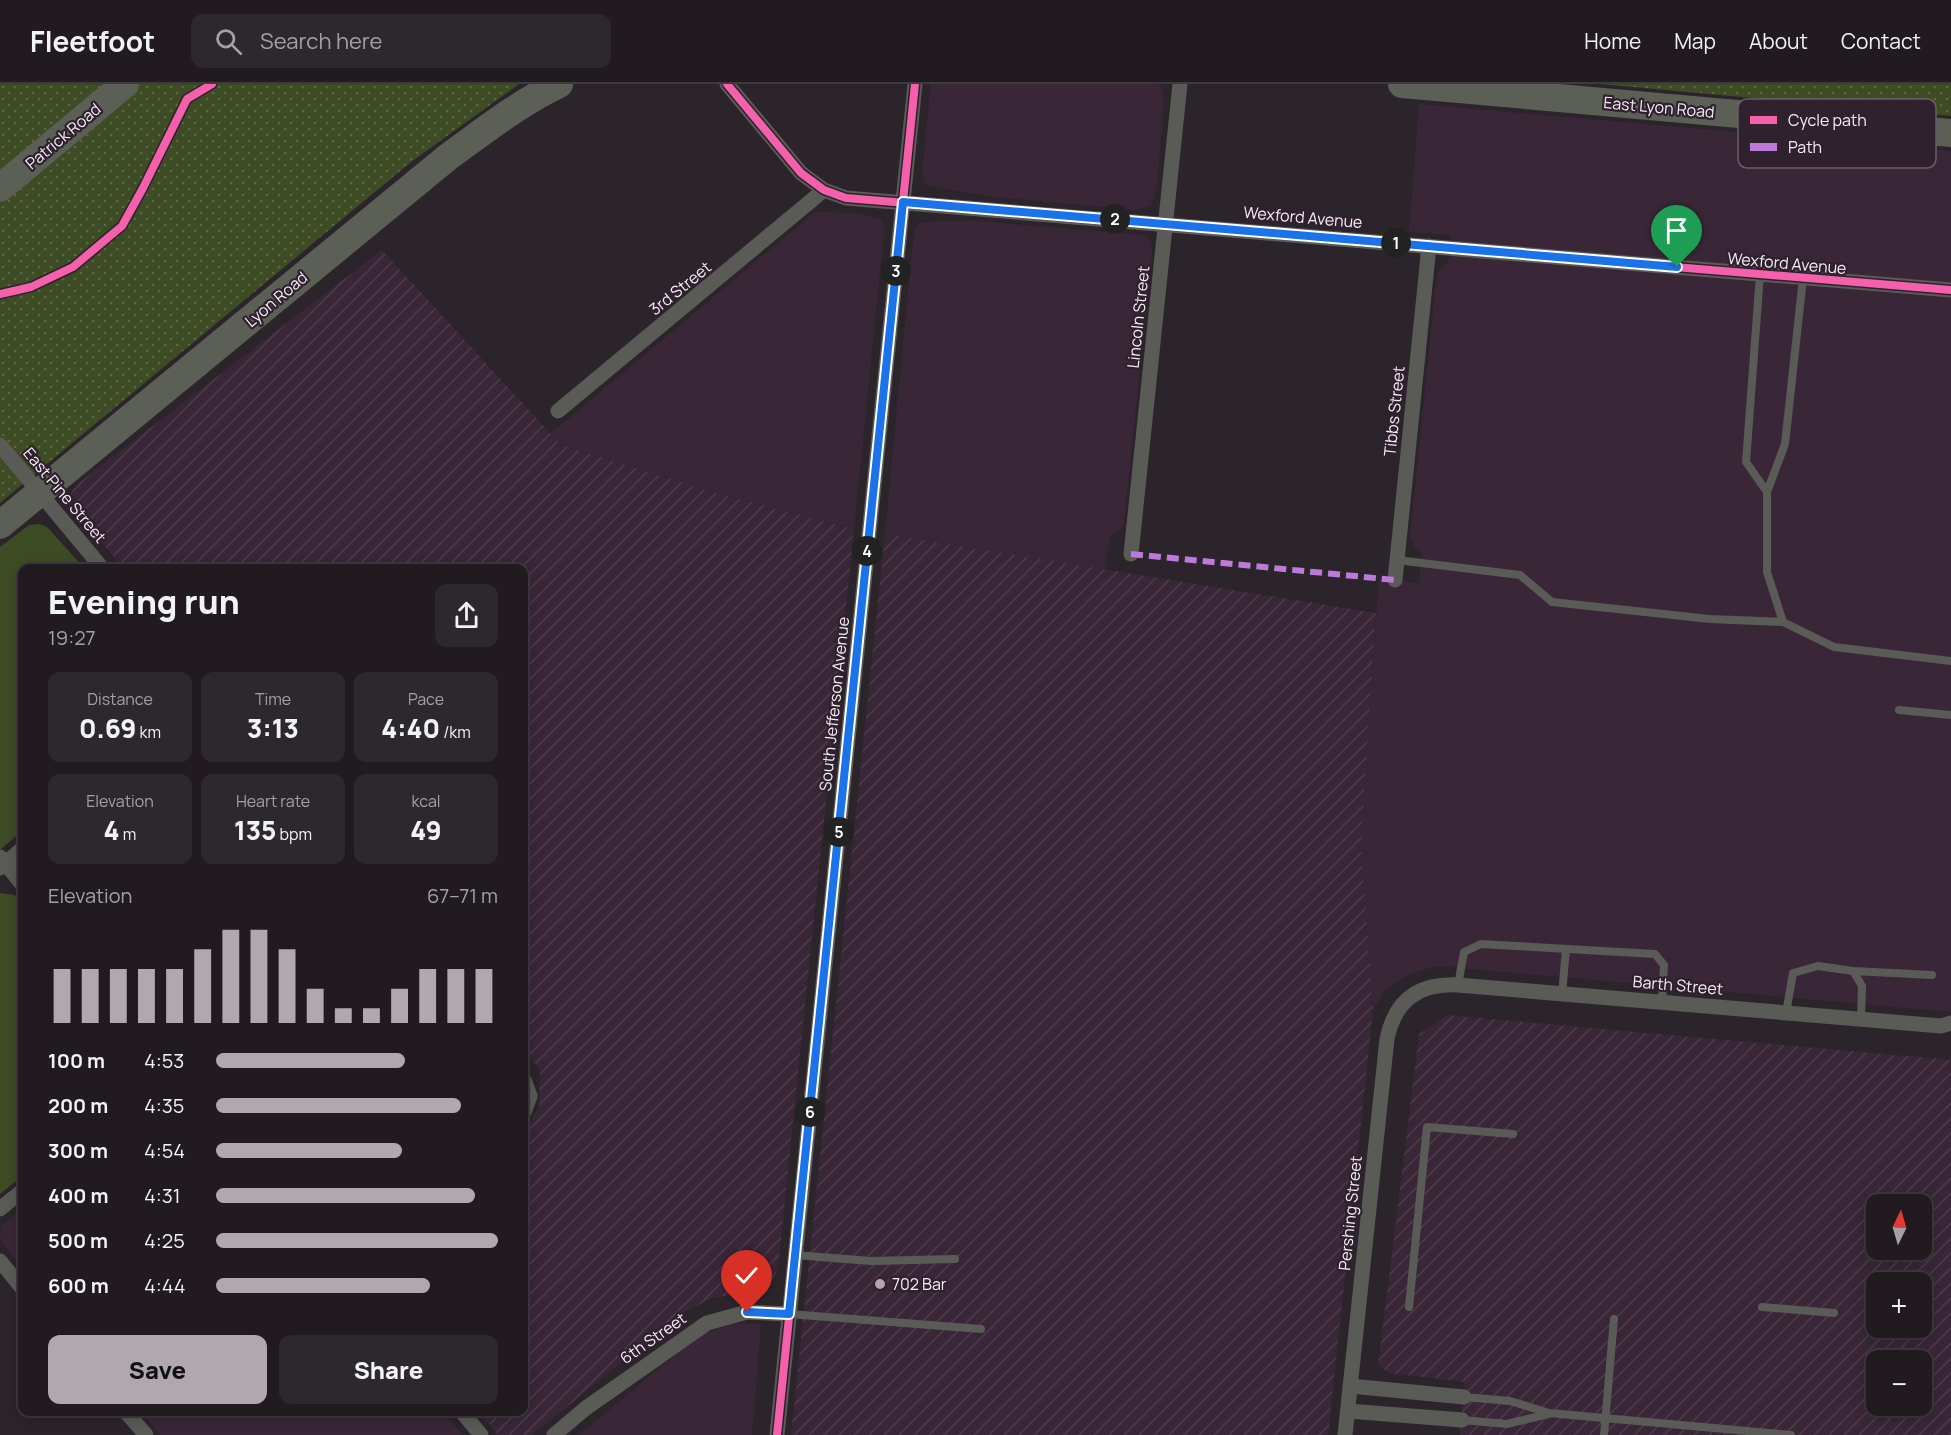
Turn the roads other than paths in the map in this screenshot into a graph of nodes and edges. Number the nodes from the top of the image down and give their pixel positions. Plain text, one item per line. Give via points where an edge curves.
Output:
1 (125, 84) edge
2 (559, 84) edge
3 (727, 84) edge
4 (915, 84) edge
5 (1180, 84) edge
6 (1402, 84) edge
7 (1738, 114) edge
8 (1936, 132) edge
9 (1951, 133) edge
10 (0, 188) edge
11 (824, 190) junction
12 (903, 202) junction
13 (1166, 223) junction
14 (1429, 246) junction
15 (1760, 274) junction
16 (1803, 278) junction
17 (1951, 290) edge
18 (558, 411) dead end
19 (0, 445) edge
20 (1767, 492) junction
21 (40, 494) junction
22 (0, 525) edge
23 (1131, 554) dead end
24 (1396, 560) junction
25 (99, 564) edge
26 (1395, 580) dead end
27 (1784, 622) junction
28 (1951, 661) edge
29 (1899, 710) dead end
30 (1951, 715) edge
31 (18, 852) edge
32 (2, 863) edge
33 (18, 880) edge
34 (1566, 949) junction
35 (1853, 971) junction
36 (1932, 975) dead end
37 (1458, 985) junction
38 (1562, 994) junction
39 (1405, 1000) joint
40 (1662, 1002) junction
41 (1786, 1013) junction
42 (1861, 1019) junction
43 (1951, 1023) edge
44 (1513, 1134) dead end
45 (18, 1194) edge
46 (0, 1209) edge
47 (795, 1255) junction
48 (955, 1259) dead end
49 (0, 1261) edge
50 (18, 1283) edge
51 (1409, 1307) dead end
52 (1762, 1307) dead end
53 (1834, 1313) dead end
54 (789, 1314) junction
55 (1614, 1319) dead end
56 (981, 1329) dead end
57 (1350, 1386) junction
58 (1464, 1397) joint
59 (1348, 1411) junction
60 (1549, 1413) junction
61 (129, 1416) edge
62 (465, 1416) edge
63 (1606, 1418) junction
64 (1461, 1420) joint
65 (146, 1435) edge
66 (481, 1435) edge
67 (554, 1435) edge
68 (777, 1435) edge
69 (1345, 1435) edge
70 (1604, 1435) edge
71 (1791, 1435) edge

1 - 10 highway, Patrick Road
2 - 21 highway, Lyon Road via 448,157
3 - 11 street via 801,173
4 - 12 street, South Jefferson Avenue
5 - 13 street, Lincoln Street
6 - 7 highway, East Lyon Road
8 - 9 highway, East Lyon Road
11 - 12 street, Wexford Avenue via 846,198
11 - 18 street, 3rd Street
12 - 13 street, Wexford Avenue
12 - 47 street, South Jefferson Avenue
13 - 14 street, Wexford Avenue
13 - 23 street, Lincoln Street
14 - 15 street, Wexford Avenue
14 - 24 street, Tibbs Street
15 - 16 street, Wexford Avenue
15 - 20 lane via 1746,462
16 - 17 street, Wexford Avenue
16 - 20 lane via 1785,444
19 - 21 street, East Pine Street
20 - 27 lane via 1767,572
21 - 22 highway, Lyon Road
21 - 25 street, East Pine Street
24 - 26 street, Tibbs Street
24 - 27 lane via 1520,575 1552,602 1710,620
27 - 28 lane via 1834,647
29 - 30 lane
31 - 32 street
32 - 33 street
34 - 37 lane via 1481,944 1464,952
34 - 38 lane
34 - 40 lane via 1655,954 1664,965
35 - 36 lane
35 - 41 lane via 1818,966 1793,973
35 - 42 lane via 1862,986
37 - 38 street, Barth Street
37 - 39 street, Barth Street via 1439,984
38 - 40 street, Barth Street
39 - 57 street, Pershing Street via 1390,1024 1387,1039
40 - 41 street, Barth Street
41 - 42 street, Barth Street
42 - 43 street, Barth Street via 1941,1026
44 - 51 lane via 1427,1126
45 - 46 street
47 - 48 lane via 871,1262
47 - 54 street, South Jefferson Avenue
49 - 50 street
52 - 53 lane
54 - 56 lane
54 - 67 street, 6th Street via 747,1312 707,1323
54 - 68 street, South Jefferson Avenue
55 - 63 lane
57 - 58 street
57 - 59 street, Pershing Street
58 - 60 lane via 1510,1401
59 - 64 street
59 - 69 street, Pershing Street
60 - 63 lane
60 - 64 lane via 1507,1424
61 - 65 street
62 - 66 street
63 - 70 lane
63 - 71 lane

